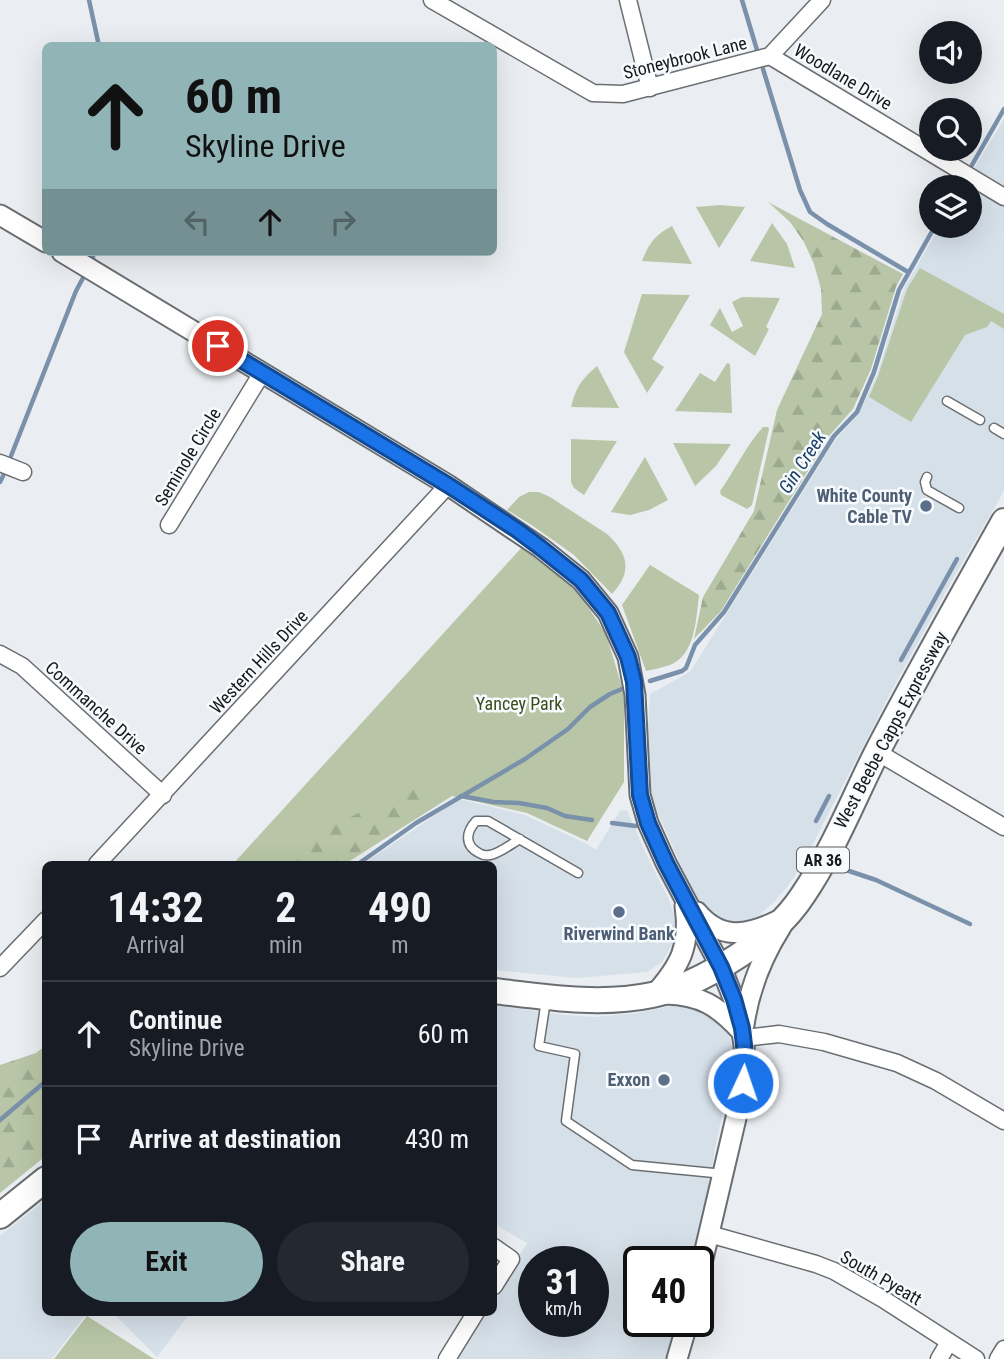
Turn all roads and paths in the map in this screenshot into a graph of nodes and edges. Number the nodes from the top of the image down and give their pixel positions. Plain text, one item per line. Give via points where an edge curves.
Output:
1 (432, 0) edge
2 (628, 0) edge
3 (822, 0) edge
4 (770, 56) junction
5 (650, 88) junction
6 (1004, 197) edge
7 (0, 215) edge
8 (42, 240) edge
9 (69, 256) edge
10 (262, 373) junction
11 (947, 401) dead end
12 (979, 420) dead end
13 (994, 428) dead end
14 (1004, 434) edge
15 (0, 463) edge
16 (23, 472) dead end
17 (927, 477) dead end
18 (448, 485) junction
19 (959, 508) dead end
20 (1004, 521) edge
21 (169, 526) dead end
22 (0, 654) edge
23 (877, 752) junction
24 (163, 795) junction
25 (1004, 827) edge
26 (520, 839) junction
27 (100, 861) edge
28 (578, 873) dead end
29 (683, 895) junction
30 (789, 914) junction
31 (42, 924) edge
32 (721, 967) junction
33 (0, 968) edge
34 (497, 991) edge
35 (654, 995) junction
36 (546, 997) junction
37 (743, 1035) junction
38 (1004, 1121) edge
39 (723, 1174) junction
40 (42, 1182) edge
41 (0, 1216) edge
42 (709, 1234) junction
43 (706, 1246) edge
44 (497, 1249) edge
45 (497, 1281) edge
46 (474, 1316) edge
47 (683, 1337) edge
48 (949, 1342) junction
49 (1004, 1349) edge
50 (447, 1359) edge
51 (677, 1359) edge
52 (939, 1359) edge
53 (976, 1359) edge
54 (998, 1359) edge

1 - 5 street, Stoneybrook Lane via 593,93 623,94
2 - 5 street
3 - 4 street, Stoneybrook Lane
4 - 5 street, Stoneybrook Lane
4 - 6 street, Woodlane Drive
7 - 8 street
9 - 10 street
10 - 18 street
10 - 21 street, Seminole Circle
11 - 12 lane
13 - 14 lane
15 - 16 street
17 - 19 lane via 928,490
18 - 24 street, Western Hills Drive
18 - 29 street via 541,548 581,580 608,613 634,682 640,795 648,823
20 - 23 main road, West Beebe Capps Expressway / AR 36
22 - 24 street, Commanche Drive via 22,666
23 - 25 street
23 - 30 main road, West Beebe Capps Expressway / AR 36 via 815,876
24 - 27 street, Western Hills Drive
26 - 26 lane via 488,821 476,821 468,831 468,843 482,855 489,856
26 - 28 lane
29 - 30 street via 703,920 726,932 760,929
29 - 32 street
29 - 35 street via 685,951
30 - 32 main road, West Beebe Capps Expressway / AR 36 via 758,943
30 - 37 street via 758,970
31 - 33 street
32 - 35 main road, West Beebe Capps Expressway / AR 36
32 - 37 street
34 - 36 main road, West Beebe Capps Expressway / AR 36
35 - 36 main road, West Beebe Capps Expressway / AR 36
35 - 37 street via 705,1001
36 - 39 lane via 539,1046 575,1054 566,1121 632,1165
37 - 38 street via 779,1034 824,1042 897,1063
37 - 39 street via 741,1092
39 - 42 street
40 - 41 main road
42 - 43 street
42 - 48 street, South Pyeatt via 834,1271
44 - 45 street via 511,1259
46 - 50 street
47 - 51 street
48 - 52 street
48 - 53 street, South Pyeatt
49 - 54 street

